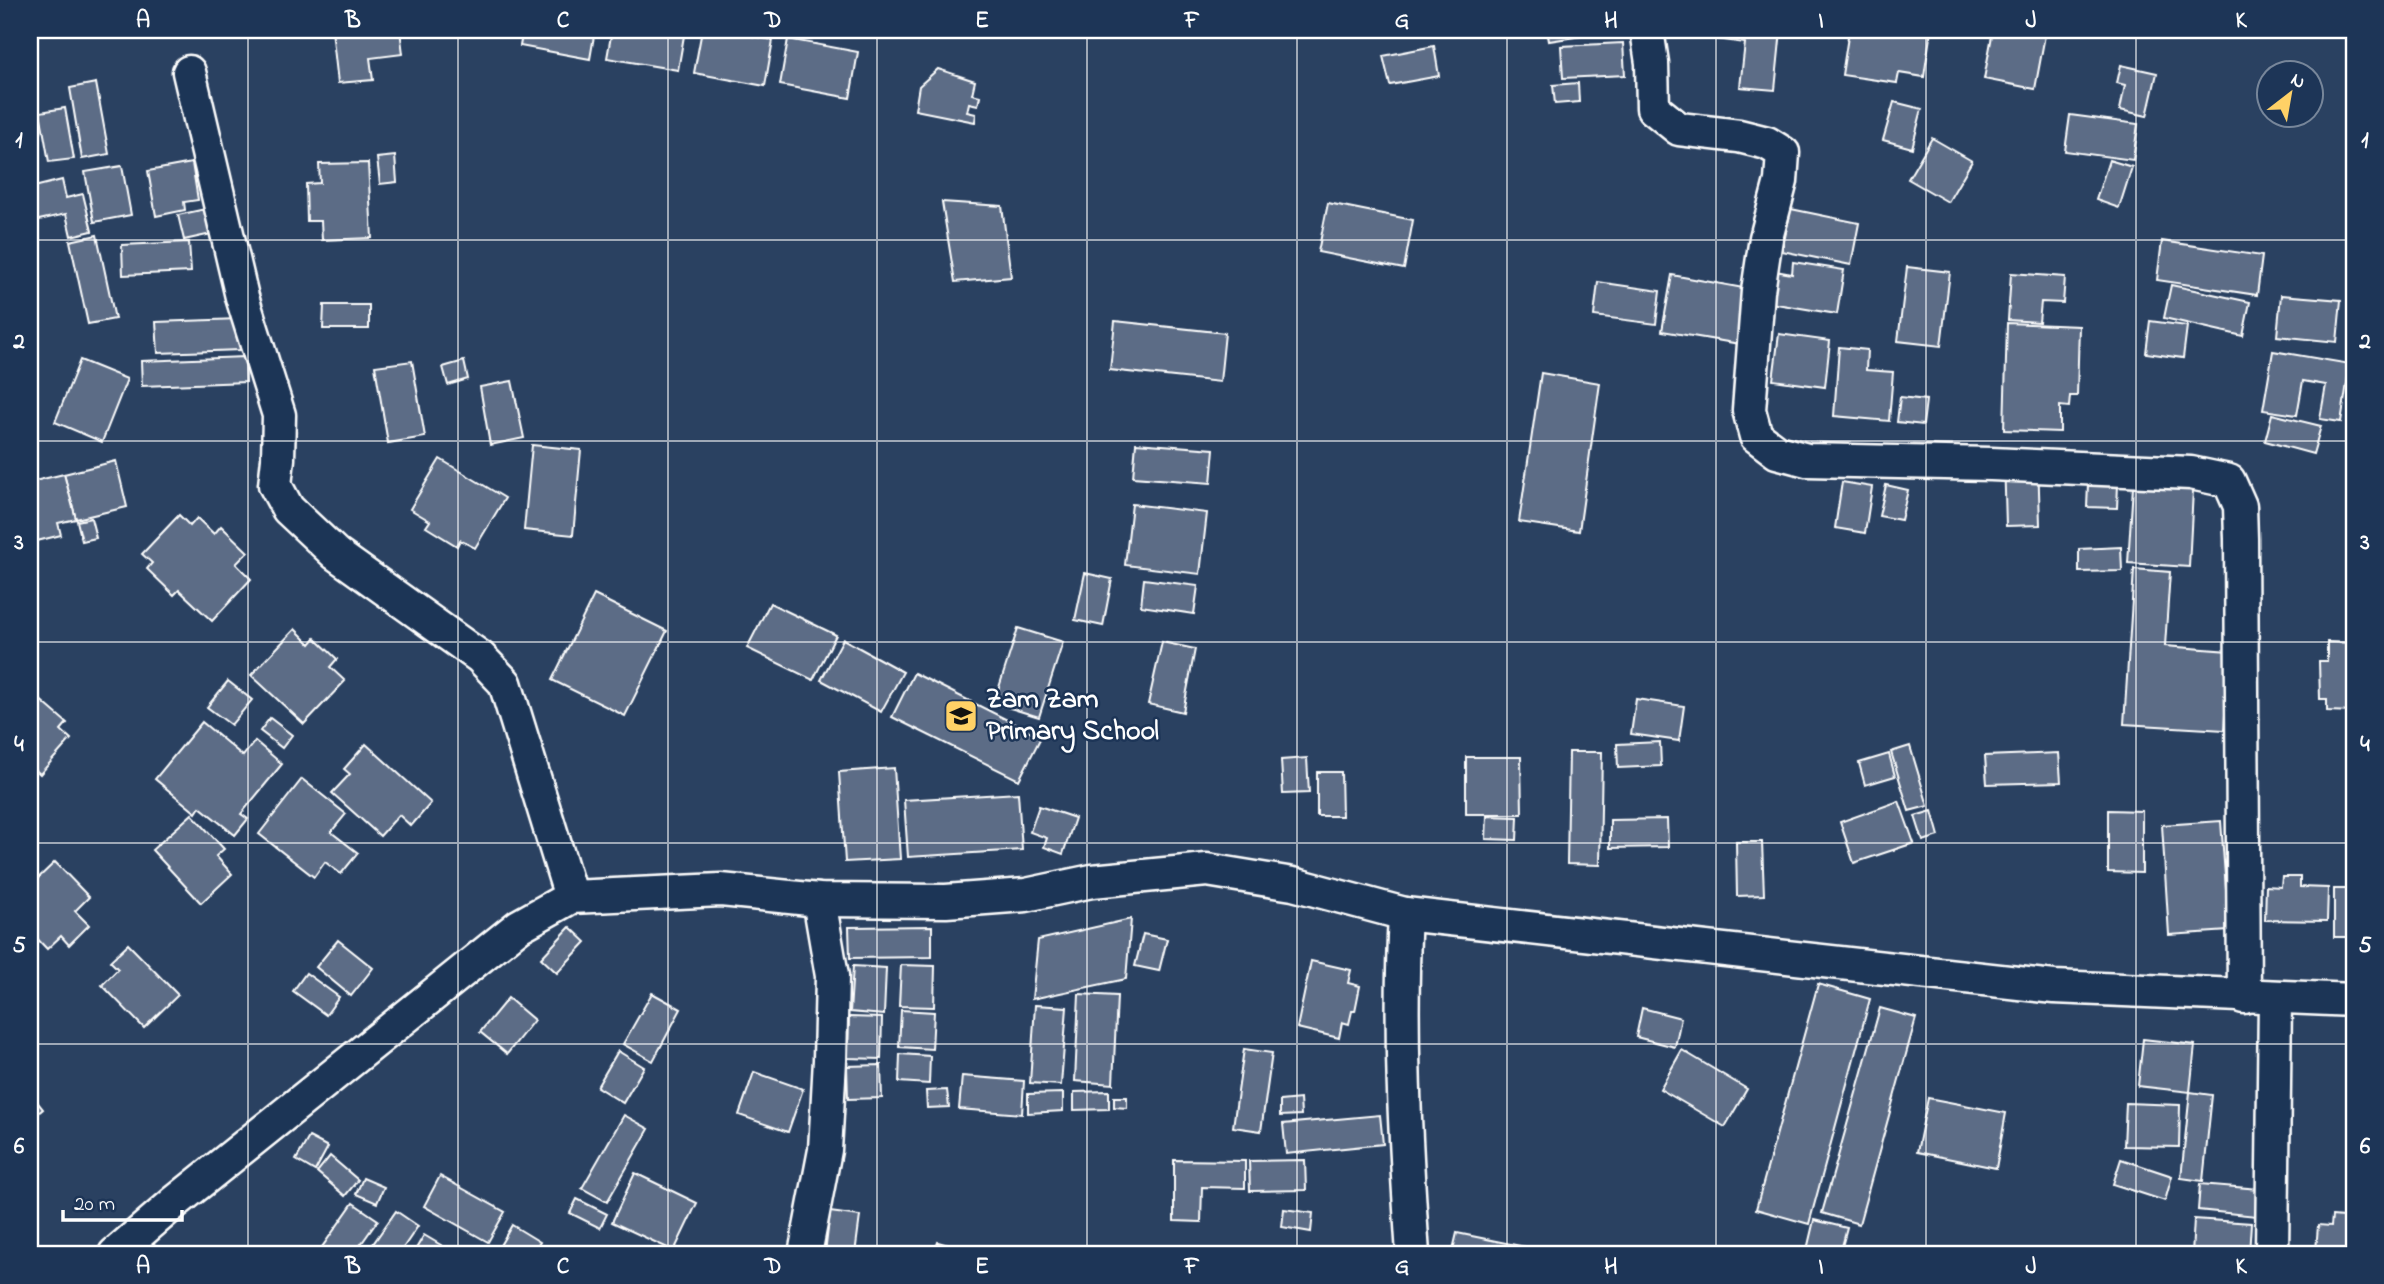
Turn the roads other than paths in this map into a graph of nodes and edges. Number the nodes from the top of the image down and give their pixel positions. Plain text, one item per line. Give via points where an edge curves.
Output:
1 (1647, 30) edge
2 (189, 72) dead end
3 (571, 897) junction
4 (819, 900) junction
5 (1405, 914) junction
6 (2259, 997) junction
7 (2354, 1000) edge
8 (115, 1254) edge
9 (806, 1254) edge
10 (1413, 1254) edge
11 (2272, 1254) edge

1 - 6 street via 1653,108 1679,129 1739,136 1767,143 1783,153 1758,291 1749,410 1756,436 1776,452 1807,460 2151,471 2230,481 2239,506 2241,539
2 - 3 street via 242,297 279,415 275,485 288,509 336,554 480,657 505,683
3 - 4 street via 721,891
3 - 8 street via 519,926
4 - 5 street via 946,901 1027,895 1092,881 1207,870 1293,884
4 - 9 street via 832,976 830,1060 825,1150
5 - 6 street via 2054,987
5 - 10 street via 1401,993 1404,1121
6 - 7 street
6 - 11 street

